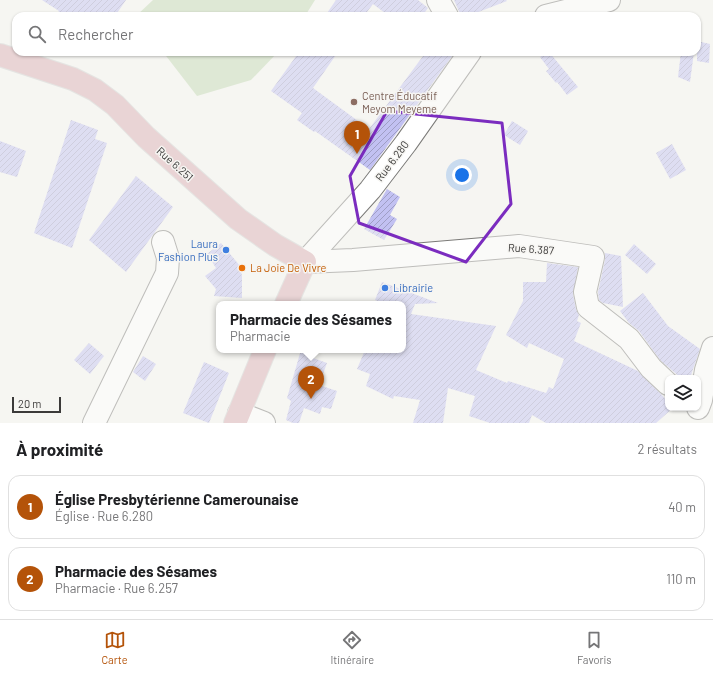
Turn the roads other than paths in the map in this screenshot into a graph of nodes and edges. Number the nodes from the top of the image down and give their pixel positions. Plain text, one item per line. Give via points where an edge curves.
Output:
1 (438, 0) edge
2 (609, 0) edge
3 (445, 12) edge
4 (562, 12) edge
5 (0, 55) edge
6 (467, 56) edge
7 (163, 242) dead end
8 (305, 262) junction
9 (287, 301) edge
10 (713, 348) edge
11 (264, 353) edge
12 (665, 381) edge
13 (702, 405) edge
14 (237, 418) edge
15 (94, 423) edge
16 (264, 423) edge
17 (691, 423) edge

1 - 3 street
2 - 4 street
5 - 8 main road, Rue 6.251 via 73,79 94,90 115,105 146,137 238,219
6 - 8 street, Rue 6.280 via 370,190
7 - 15 street via 168,258 167,273
8 - 9 main road
8 - 12 street, Rue 6.387 via 519,246 593,257 585,292 588,307 629,339 651,368
10 - 13 street via 706,370
11 - 14 main road
13 - 17 street
14 - 16 street

